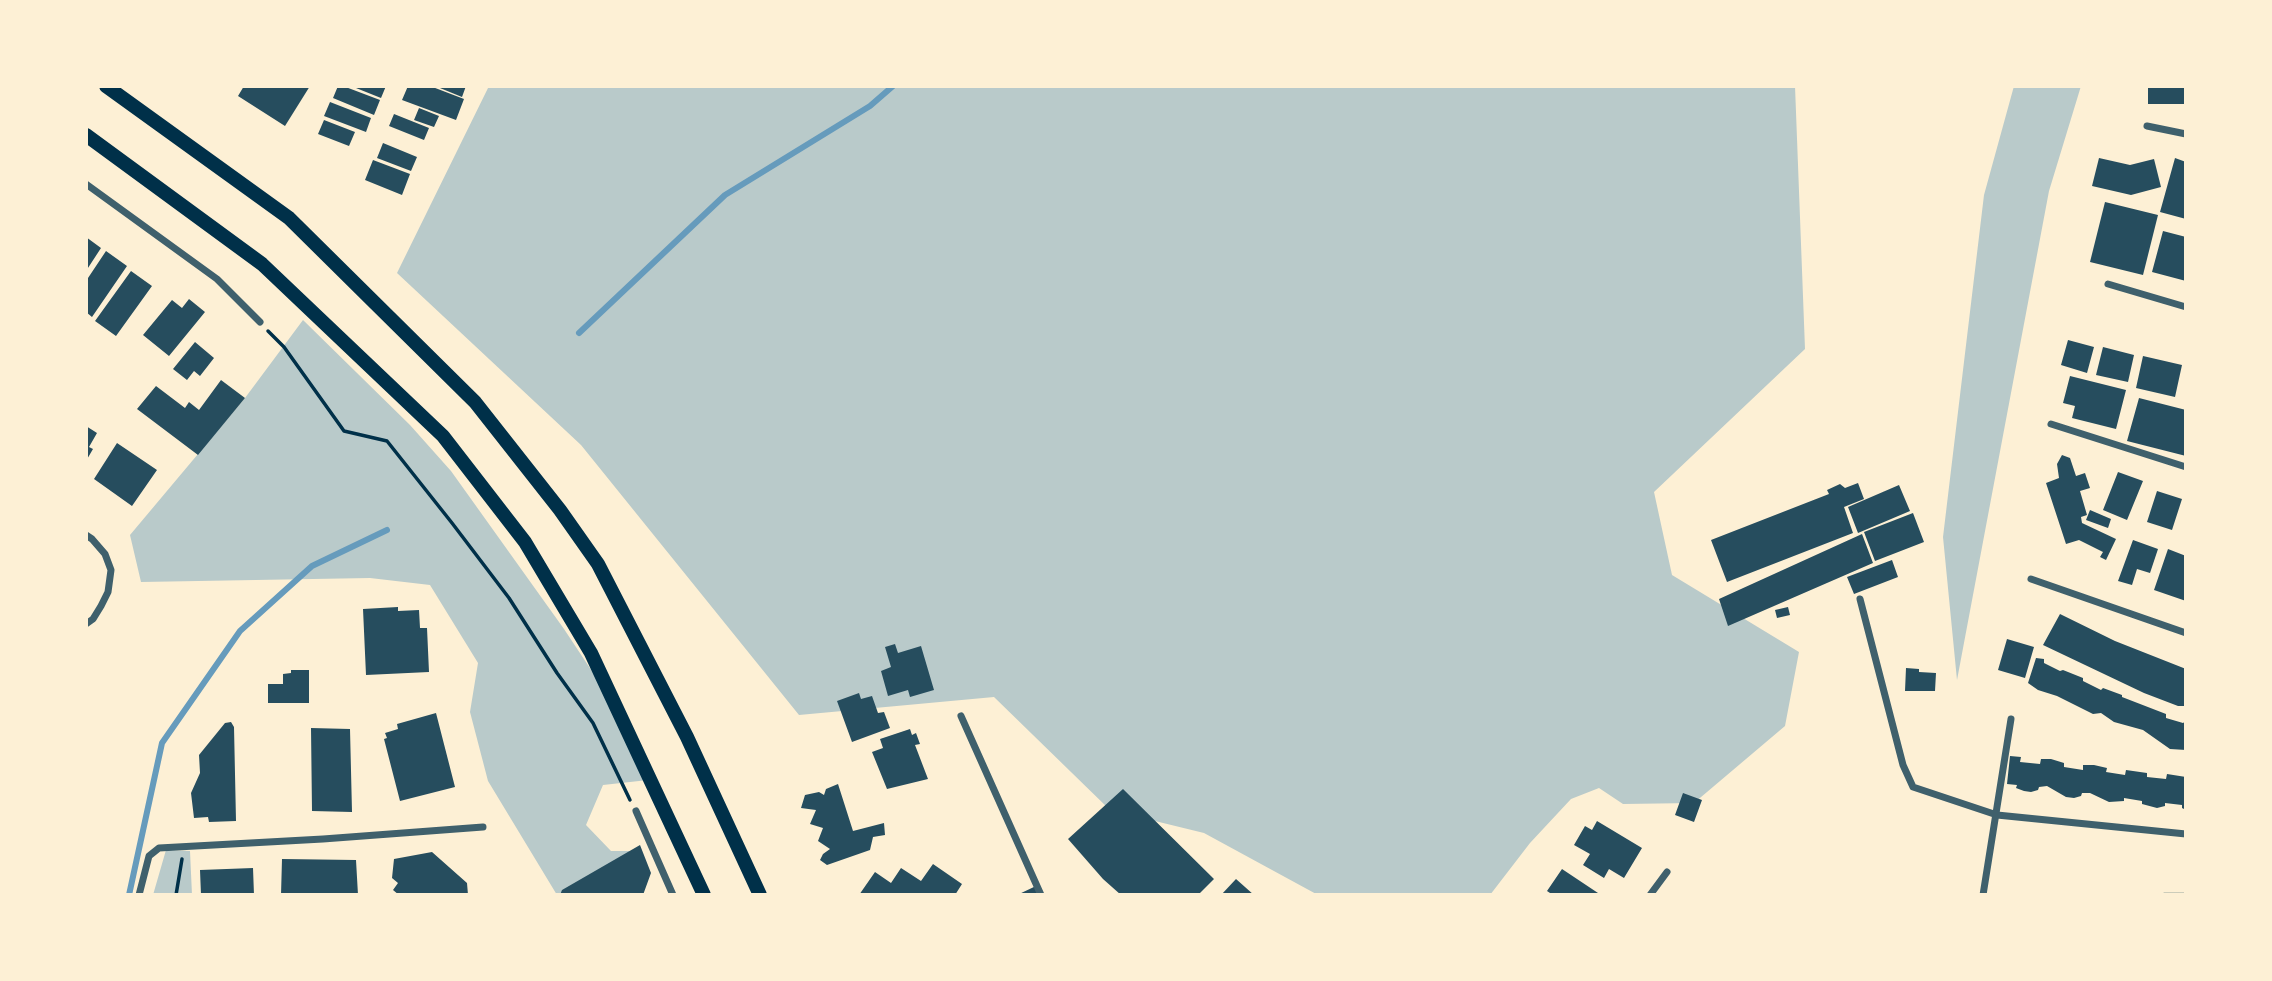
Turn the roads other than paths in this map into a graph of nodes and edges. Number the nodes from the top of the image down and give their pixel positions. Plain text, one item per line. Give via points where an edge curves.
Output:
1 (106, 86) edge
2 (2147, 126) dead end
3 (2186, 134) edge
4 (86, 135) edge
5 (86, 184) edge
6 (2108, 284) dead end
7 (2186, 307) edge
8 (260, 322) road end
9 (2051, 424) dead end
10 (2186, 467) edge
11 (86, 535) edge
12 (2031, 579) dead end
13 (1860, 599) dead end
14 (86, 624) edge
15 (2186, 633) edge
16 (961, 716) dead end
17 (2011, 719) dead end
18 (636, 811) road end
19 (1997, 814) junction
20 (483, 827) dead end
21 (2186, 834) edge
22 (1667, 872) dead end
23 (138, 895) edge
24 (673, 895) edge
25 (704, 895) edge
26 (760, 895) edge
27 (1041, 895) edge
28 (1650, 895) edge
29 (1983, 895) edge
30 (2166, 895) edge
31 (2186, 895) edge

1 - 26 main road via 289,218 475,402 598,564 687,737
2 - 3 street
4 - 25 main road via 262,264 443,436 525,542 592,653
5 - 8 street via 217,279
6 - 7 street
9 - 10 street
11 - 14 street via 105,554 111,570 108,592
12 - 15 street
13 - 19 street via 1908,780 1913,787
16 - 27 street
17 - 19 street
18 - 24 street
19 - 21 street
19 - 29 street
20 - 23 street via 159,848 149,856
22 - 28 street
30 - 31 lane

